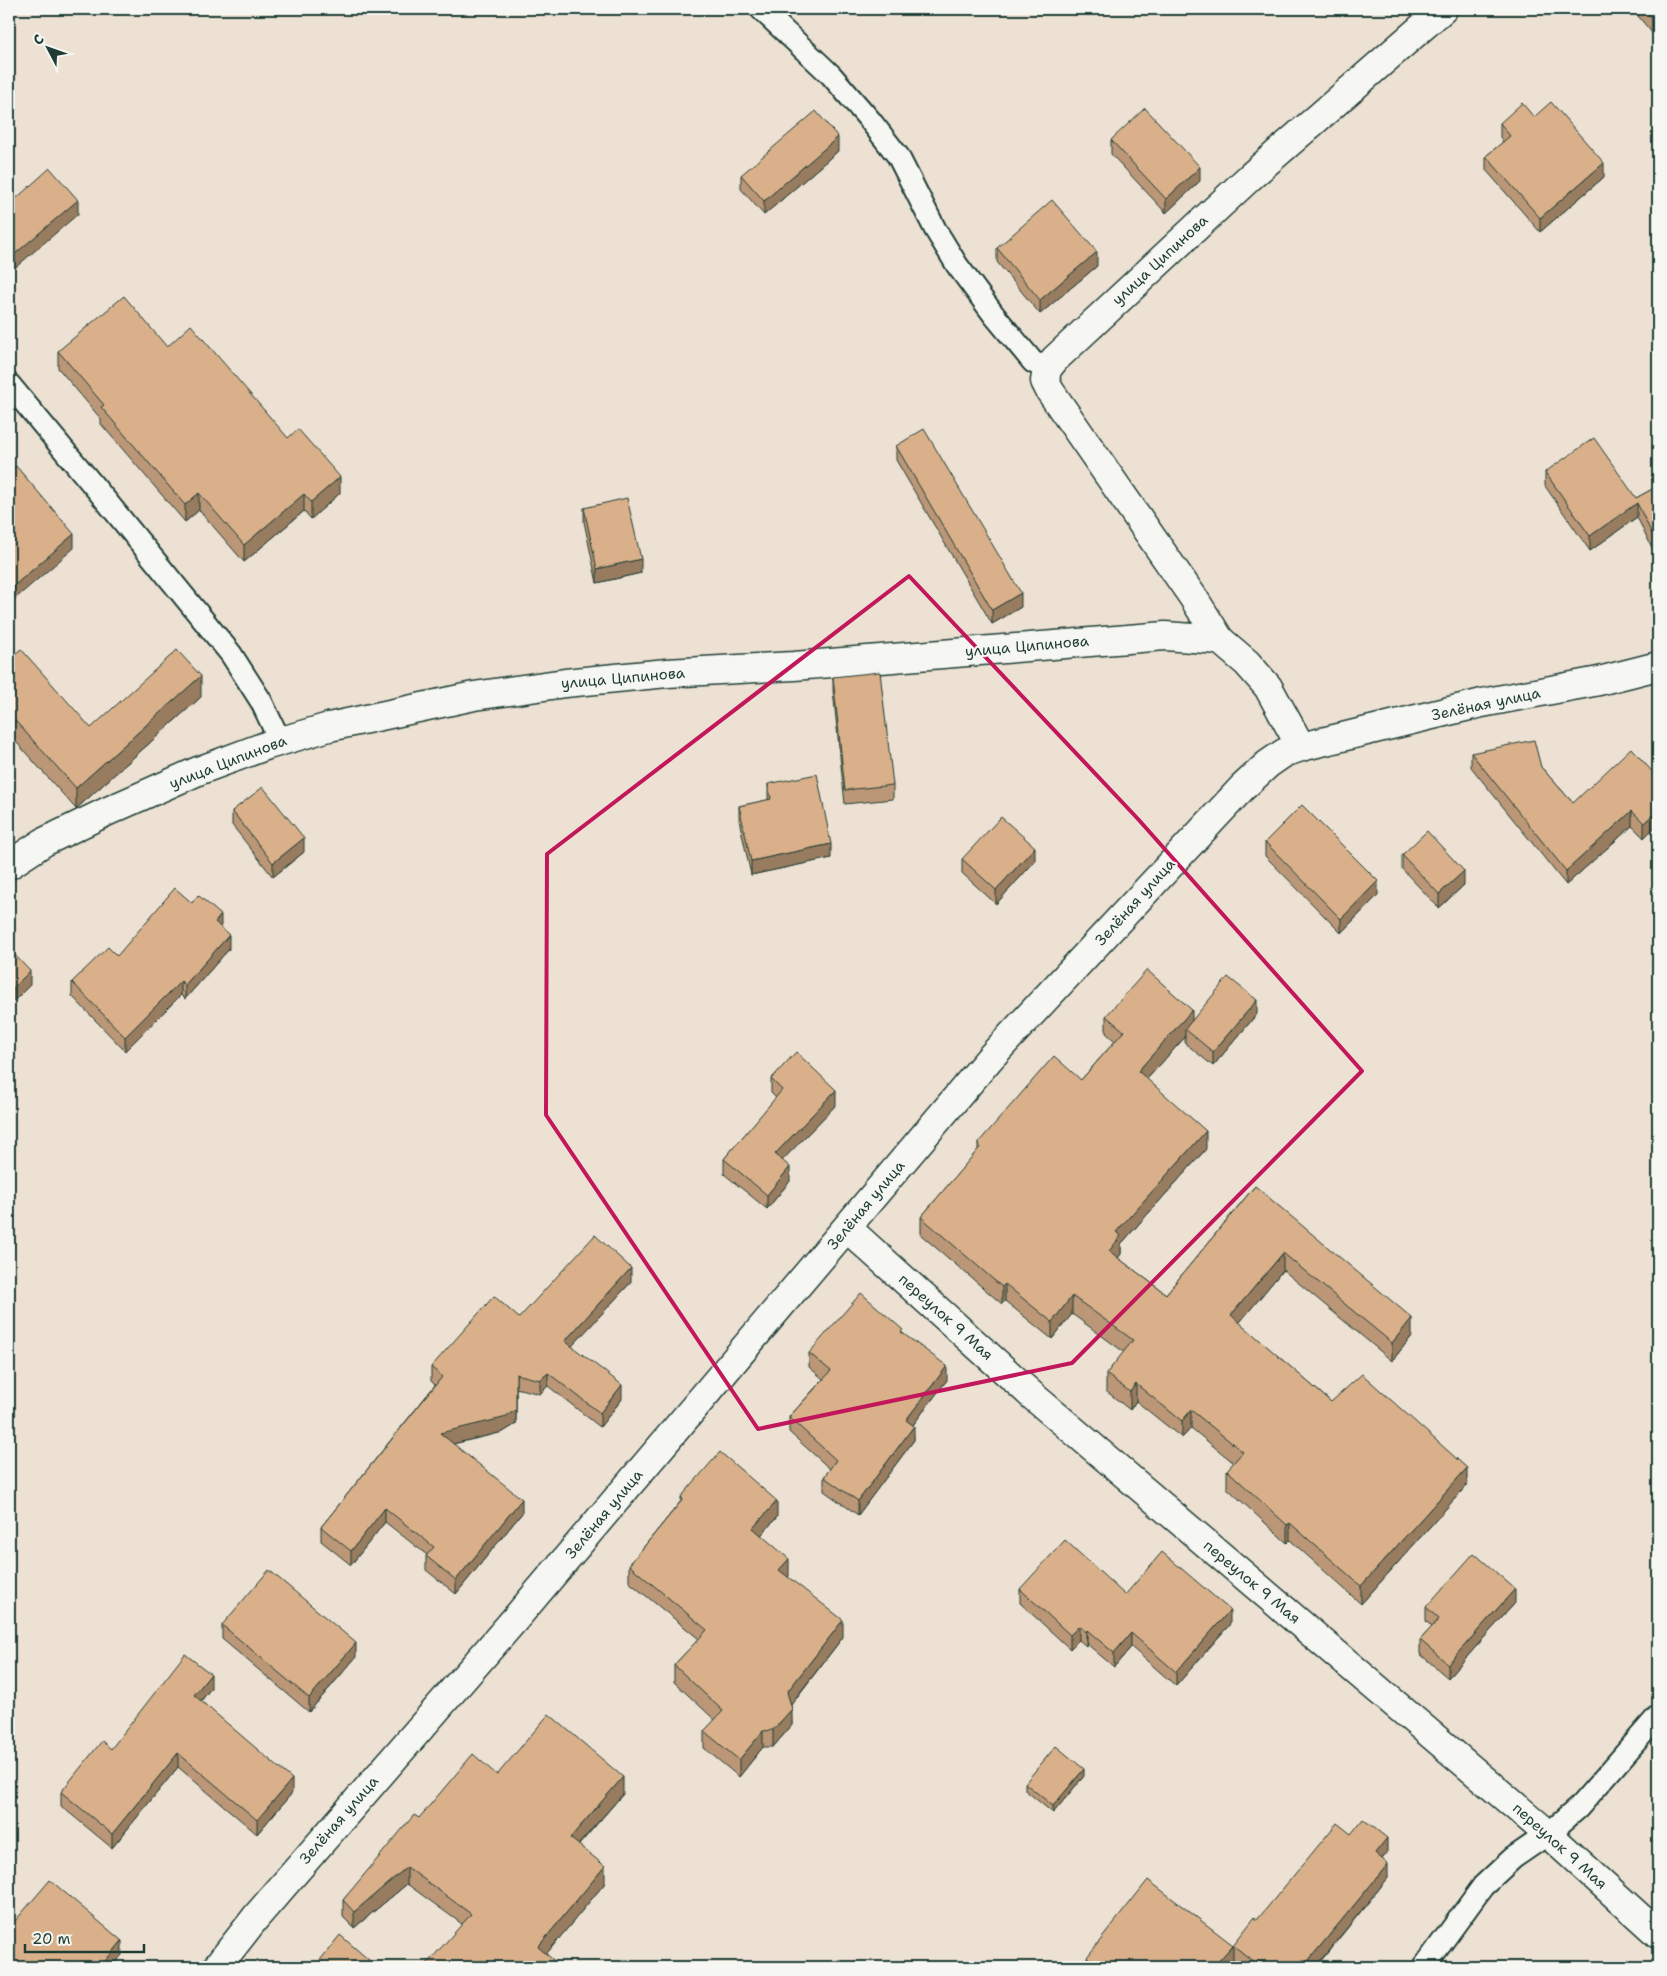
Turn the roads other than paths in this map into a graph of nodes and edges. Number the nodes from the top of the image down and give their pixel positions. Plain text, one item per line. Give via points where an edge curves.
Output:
1 (761, 9) edge
2 (1443, 9) edge
3 (1047, 369) junction
4 (9, 384) edge
5 (1220, 640) junction
6 (1658, 666) edge
7 (280, 741) junction
8 (1301, 747) junction
9 (9, 866) edge
10 (847, 1228) junction
11 (1658, 1716) edge
12 (1548, 1834) junction
13 (1658, 1934) edge
14 (217, 1967) edge
15 (1424, 1967) edge

1 - 3 lane via 831,75 869,119 898,156 957,265 1033,362
2 - 3 street, улица Ципинова via 1250,177
3 - 5 street via 1045,381 1050,391
4 - 7 lane via 231,654 261,701
5 - 7 street, улица Ципинова via 1165,636 565,683 455,700
5 - 8 street via 1247,662 1268,687
6 - 8 street, Зелёная улица via 1599,681 1482,703
7 - 9 street, улица Ципинова via 198,771 108,811 44,842
8 - 10 street, Зелёная улица via 1268,764 1200,831 990,1058
10 - 12 street, переулок 9 Мая via 1034,1397
10 - 14 street, Зелёная улица via 516,1618 256,1917
11 - 12 lane via 1578,1808
12 - 13 street, переулок 9 Мая
12 - 15 lane via 1513,1858 1483,1886

